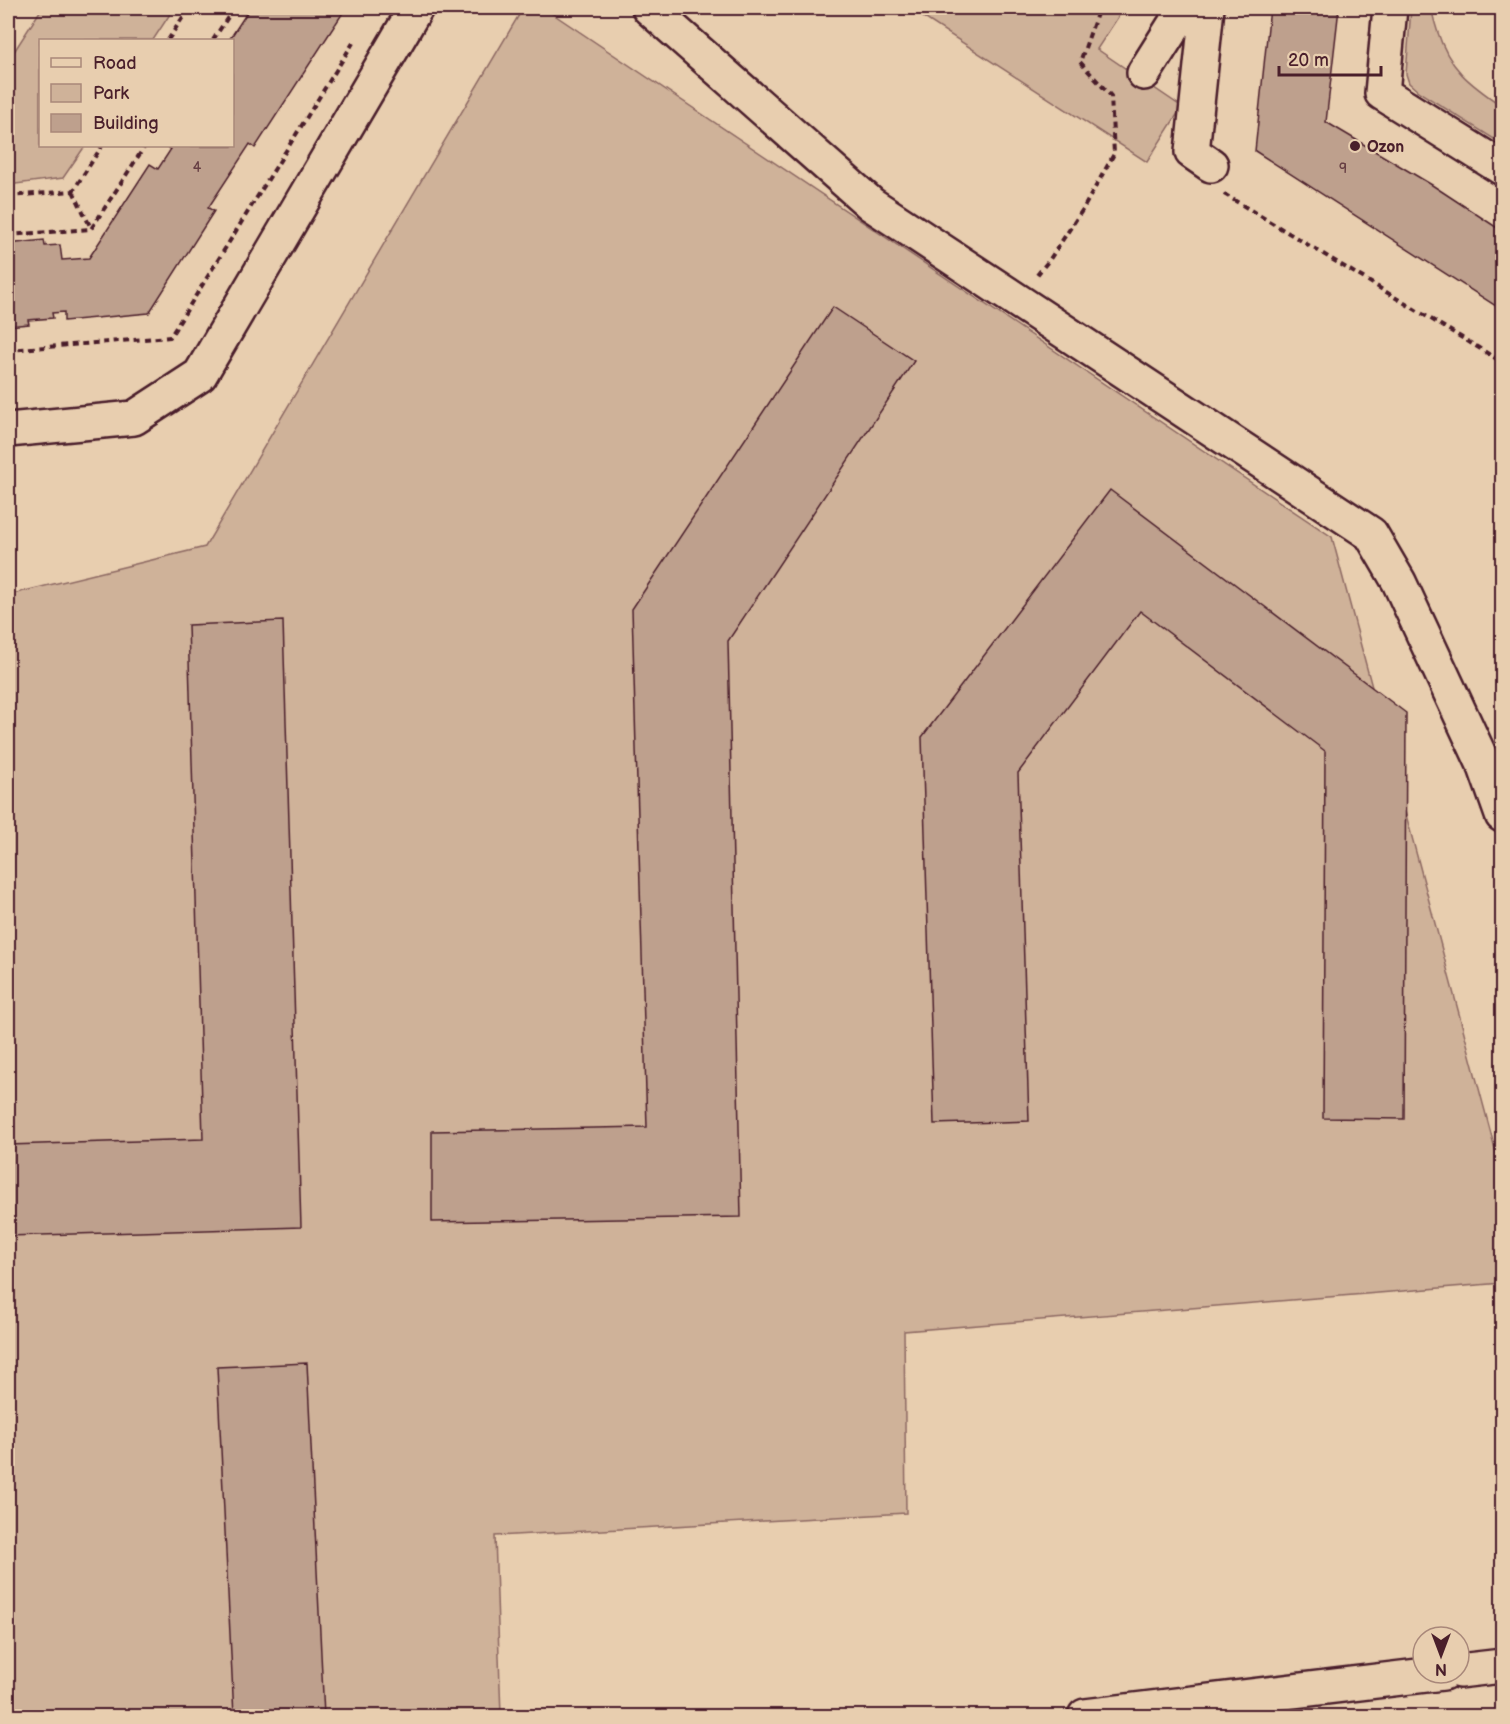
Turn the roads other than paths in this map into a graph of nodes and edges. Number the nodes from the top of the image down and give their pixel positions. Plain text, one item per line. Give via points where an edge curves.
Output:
1 (416, 8) edge
2 (649, 8) edge
3 (1185, 8) edge
4 (1207, 8) edge
5 (1390, 8) edge
6 (1144, 73) dead end
7 (1503, 168) edge
8 (1214, 177) road end
9 (8, 430) edge
10 (1503, 815) edge
11 (1503, 1666) edge
12 (1471, 1670) edge
13 (1411, 1677) edge
14 (1085, 1716) edge

1 - 9 lane via 200,375 134,418
2 - 10 lane via 871,204 1371,534 1399,582 1485,767
3 - 6 lane
4 - 8 lane via 1192,152
5 - 7 lane via 1382,93
11 - 12 lane
13 - 14 lane

